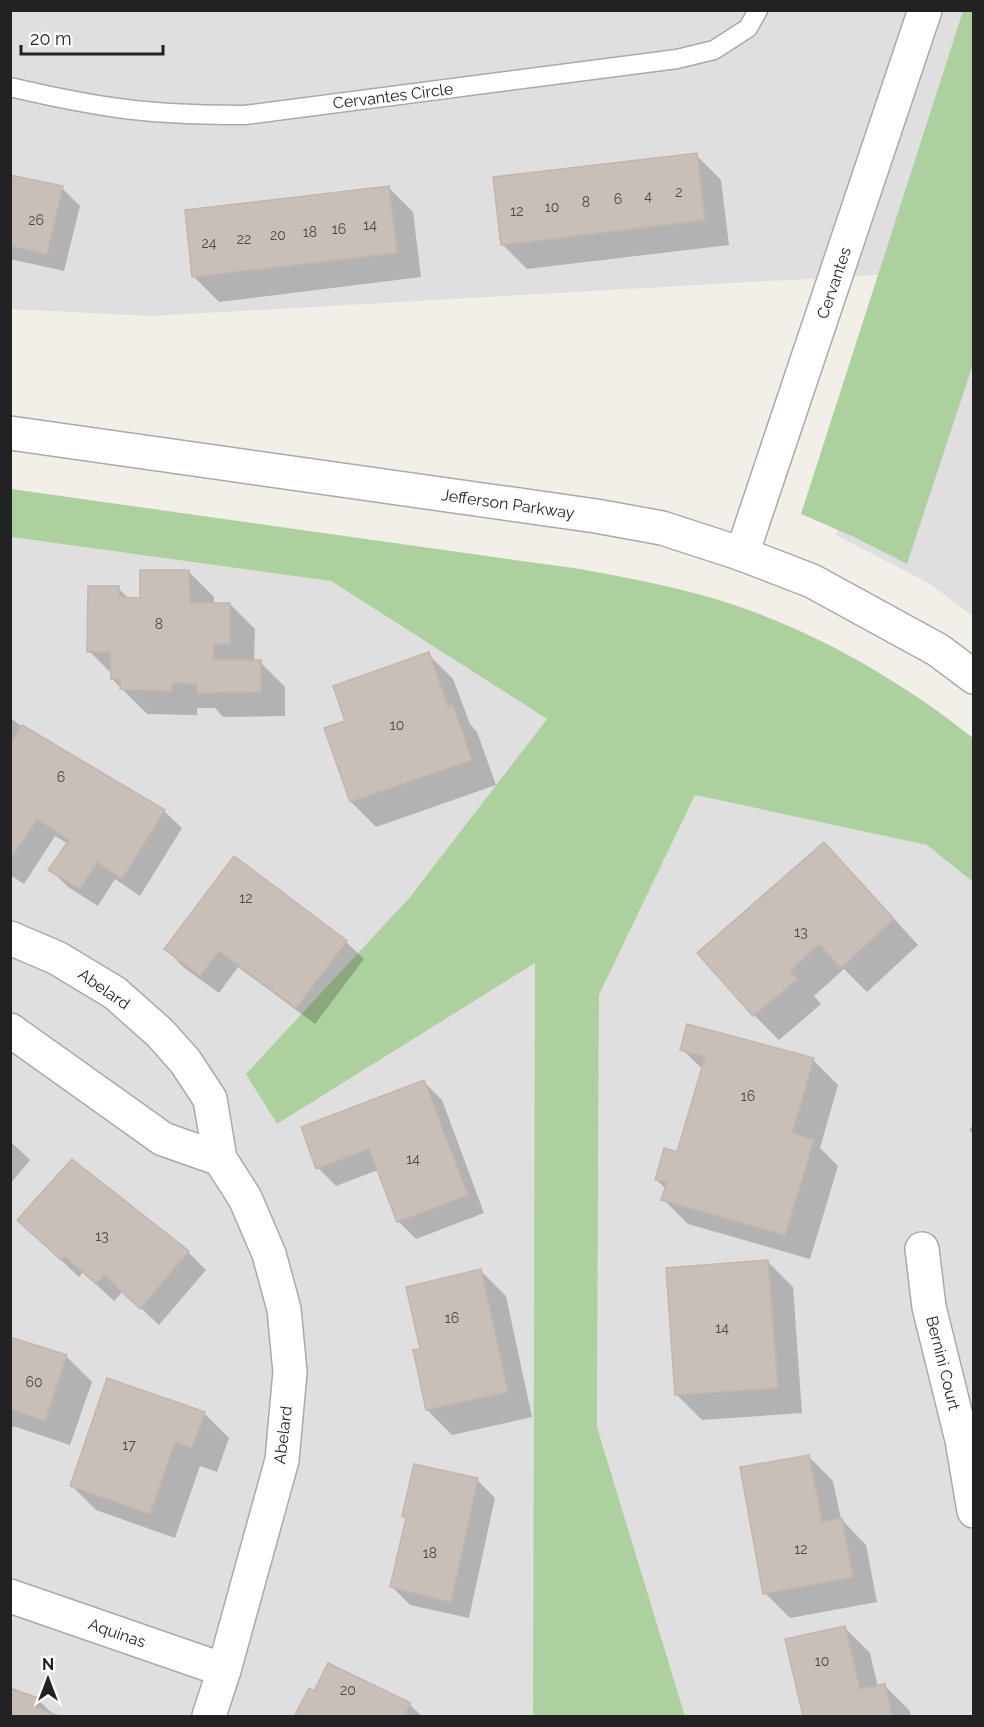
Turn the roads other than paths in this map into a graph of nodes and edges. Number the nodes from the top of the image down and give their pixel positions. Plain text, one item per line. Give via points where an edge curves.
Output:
1 (758, 10) edge
2 (925, 10) edge
3 (10, 87) edge
4 (10, 433) edge
5 (742, 554) junction
6 (974, 677) edge
7 (10, 938) edge
8 (10, 1030) edge
9 (220, 1159) junction
10 (922, 1249) dead end
11 (974, 1511) edge
12 (10, 1596) edge
13 (224, 1670) junction
14 (209, 1716) edge

1 - 3 lane, Cervantes Circle via 748,28 714,50 677,59 245,115 194,115 113,107
2 - 5 street, Cervantes
4 - 5 street, Jefferson Parkway via 596,516 662,528
5 - 6 street, Jefferson Parkway via 812,581 938,650
7 - 9 street, Abelard via 57,958 115,993 160,1033 185,1061 210,1099
8 - 9 street via 163,1139
9 - 13 street, Abelard via 245,1198 269,1254 284,1309 290,1372 282,1460
10 - 11 street, Bernini Court via 929,1307 962,1440
12 - 13 street, Aquinas
13 - 14 street, Abelard

